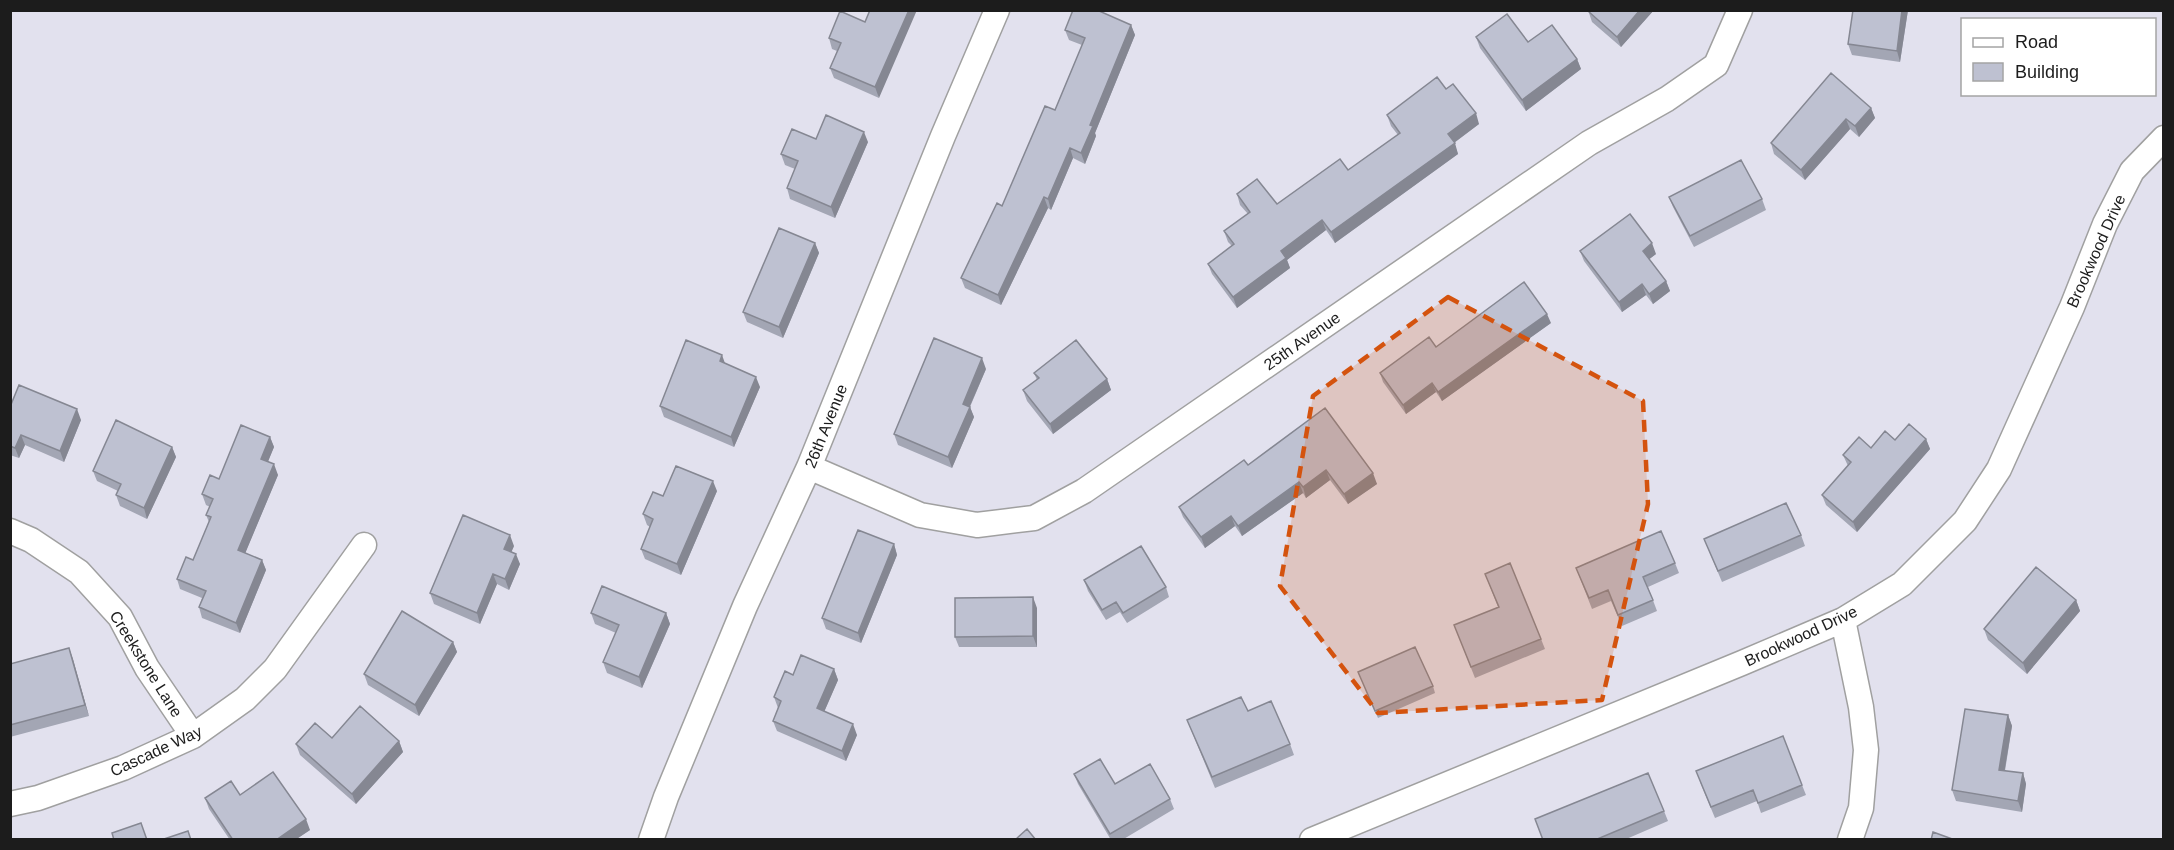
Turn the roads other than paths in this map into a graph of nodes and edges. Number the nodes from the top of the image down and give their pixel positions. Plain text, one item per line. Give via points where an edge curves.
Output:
1 (997, 10) edge
2 (1740, 10) edge
3 (2163, 138) edge
4 (809, 467) junction
5 (10, 531) edge
6 (364, 545) dead end
7 (1843, 620) junction
8 (193, 736) junction
9 (10, 804) edge
10 (651, 840) edge
11 (1312, 840) edge
12 (1851, 840) edge

1 - 4 street, 26th Avenue
2 - 4 street, 25th Avenue via 1716,65 1667,99 1589,143 1084,491 1034,518 977,525 920,514
3 - 7 street, Brookwood Drive via 2132,171 2105,224 1999,469 1965,520 1902,584
4 - 10 street, 26th Avenue via 745,606
5 - 8 street, Creekstone Lane via 79,572 120,616 147,668
6 - 8 street, Cascade Way via 275,669 245,699
7 - 11 street, Brookwood Drive
7 - 12 street via 1866,750 1861,808
8 - 9 street, Cascade Way via 123,768

